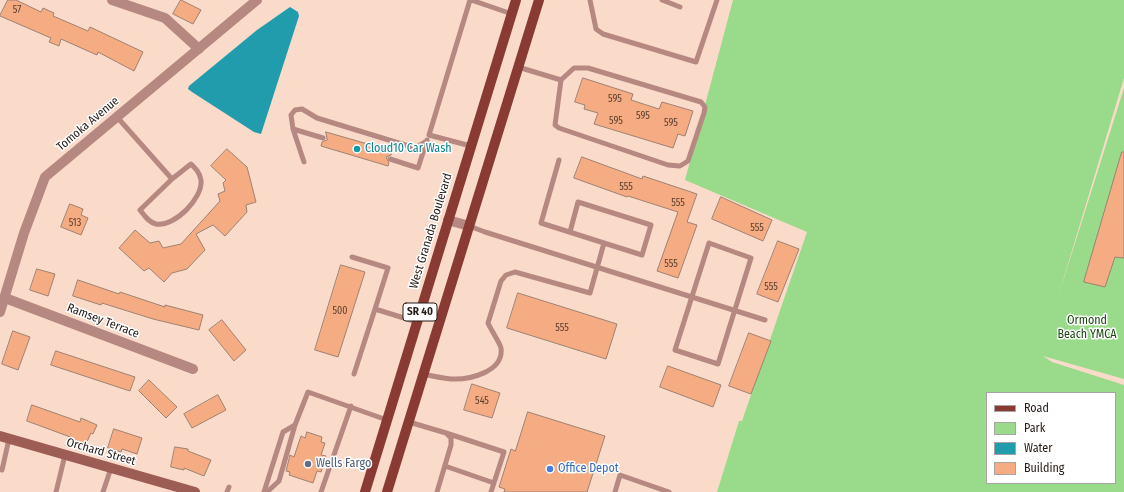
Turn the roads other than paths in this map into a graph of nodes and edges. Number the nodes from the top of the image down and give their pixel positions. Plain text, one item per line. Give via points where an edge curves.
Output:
1 (112, 0) edge
2 (257, 0) edge
3 (470, 0) edge
4 (516, 0) edge
5 (538, 0) edge
6 (590, 0) edge
7 (662, 0) edge
8 (717, 0) edge
9 (680, 7) dead end
10 (512, 14) junction
11 (199, 49) junction
12 (518, 67) junction
13 (561, 80) junction
14 (117, 117) junction
15 (293, 129) junction
16 (429, 135) junction
17 (323, 138) dead end
18 (427, 141) junction
19 (471, 146) junction
20 (390, 159) dead end
21 (559, 160) dead end
22 (304, 162) dead end
23 (172, 179) junction
24 (448, 220) junction
25 (469, 226) junction
26 (570, 232) junction
27 (604, 243) junction
28 (352, 257) dead end
29 (598, 268) junction
30 (692, 297) junction
31 (5, 298) junction
32 (375, 309) junction
33 (734, 311) junction
34 (0, 312) edge
35 (765, 320) dead end
36 (417, 322) junction
37 (193, 369) dead end
38 (354, 374) dead end
39 (423, 374) junction
40 (351, 406) junction
41 (387, 420) junction
42 (409, 422) junction
43 (295, 425) junction
44 (446, 433) junction
45 (5, 438) edge
46 (64, 455) junction
47 (445, 466) junction
48 (111, 468) junction
49 (2, 470) dead end
50 (494, 483) junction
51 (56, 492) edge
52 (103, 492) edge
53 (195, 492) edge
54 (264, 492) edge
55 (267, 492) edge
56 (321, 492) edge
57 (365, 492) edge
58 (388, 492) edge
59 (437, 492) edge
60 (491, 492) edge
61 (615, 492) edge
62 (669, 492) edge

1 - 11 street via 165,18
2 - 11 street, Tomoka Avenue
3 - 10 lane
3 - 16 lane
4 - 10 main road, West Granada Boulevard / SR 40
5 - 12 main road, SR 40
6 - 8 lane via 596,29 603,34 696,62
7 - 9 lane
10 - 19 main road, West Granada Boulevard / SR 40
11 - 14 street, Tomoka Avenue
12 - 13 lane
12 - 25 main road, SR 40
13 - 13 lane via 555,125 559,128 668,165 680,166 688,161 704,113 705,107 701,102 588,68 574,68
14 - 23 lane
14 - 31 street, Tomoka Avenue via 44,177 24,232
15 - 17 lane
15 - 18 lane via 291,115 295,110 302,110 317,118 415,148
15 - 22 lane
16 - 18 lane
16 - 19 lane
18 - 20 lane via 418,168
19 - 24 main road, West Granada Boulevard / SR 40
21 - 26 lane via 541,223
23 - 23 lane via 191,164 199,172 201,188 197,199 172,221 155,224 140,210
24 - 25 street
24 - 36 main road, West Granada Boulevard / SR 40
25 - 29 lane
25 - 39 main road, SR 40
26 - 27 lane
26 - 27 lane via 578,202 651,225 642,255
27 - 29 lane
28 - 32 lane via 388,268
29 - 30 lane
29 - 39 lane via 590,293 515,272 506,275 501,281 488,323 501,348 498,361 489,371 472,376 452,379
30 - 33 lane
30 - 33 lane via 675,350 718,364
30 - 33 lane via 709,243 751,258
31 - 34 street, Tomoka Avenue
31 - 37 street, Ramsey Terrace
32 - 36 lane
32 - 38 lane
33 - 35 lane
36 - 41 main road, West Granada Boulevard / SR 40
39 - 42 main road, SR 40
40 - 41 lane
40 - 43 lane via 308,392
40 - 56 lane
41 - 57 main road, West Granada Boulevard / SR 40
42 - 44 lane
42 - 58 main road, SR 40
43 - 54 lane via 283,432
43 - 55 lane via 279,481
44 - 47 lane via 451,438 451,445
44 - 50 lane via 504,452
45 - 46 street, Orchard Street
45 - 49 lane
46 - 48 street, Orchard Street
46 - 51 lane
47 - 50 lane
47 - 59 lane
48 - 52 lane
48 - 53 street, Orchard Street
50 - 60 lane
61 - 62 lane via 620,475

